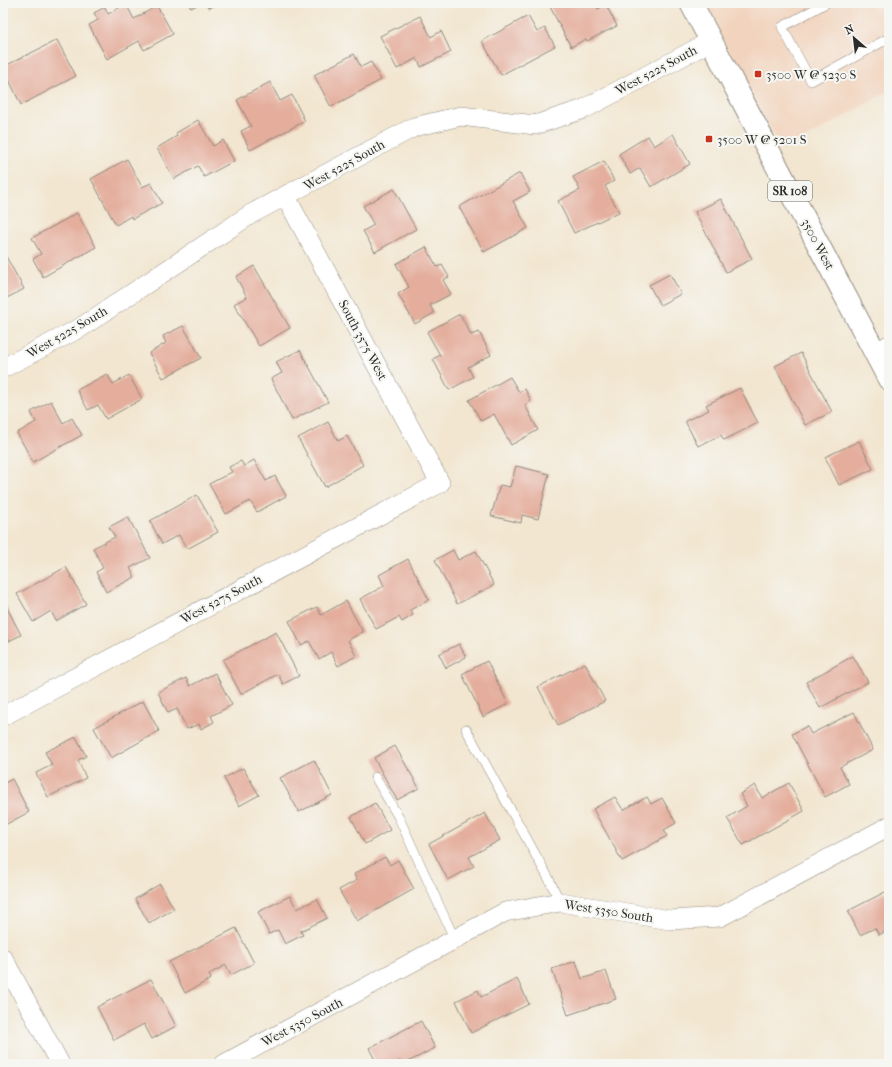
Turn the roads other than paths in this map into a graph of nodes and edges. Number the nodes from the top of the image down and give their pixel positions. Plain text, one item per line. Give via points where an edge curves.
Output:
1 (691, 3) edge
2 (826, 3) edge
3 (889, 38) edge
4 (711, 41) junction
5 (286, 197) junction
6 (882, 349) edge
7 (3, 368) edge
8 (889, 379) edge
9 (440, 483) joint
10 (3, 716) edge
11 (466, 729) dead end
12 (375, 777) dead end
13 (889, 826) edge
14 (560, 902) junction
15 (455, 940) junction
16 (3, 958) edge
17 (60, 1064) edge
18 (224, 1064) edge

1 - 4 main road, 3500 West / SR 108
2 - 3 lane via 782,27 811,81
4 - 5 street, West 5225 South via 584,109 534,125 462,116 414,127
4 - 6 main road, 3500 West / SR 108
5 - 7 street, West 5225 South via 251,214 80,328
5 - 9 street, South 3575 West
6 - 8 main road, 3500 West / SR 108
9 - 10 street, West 5275 South
11 - 14 lane via 546,872
12 - 15 lane via 399,818
13 - 14 street, West 5350 South via 720,917 670,920
14 - 15 street, West 5350 South via 505,912
15 - 18 street, West 5350 South
16 - 17 street

